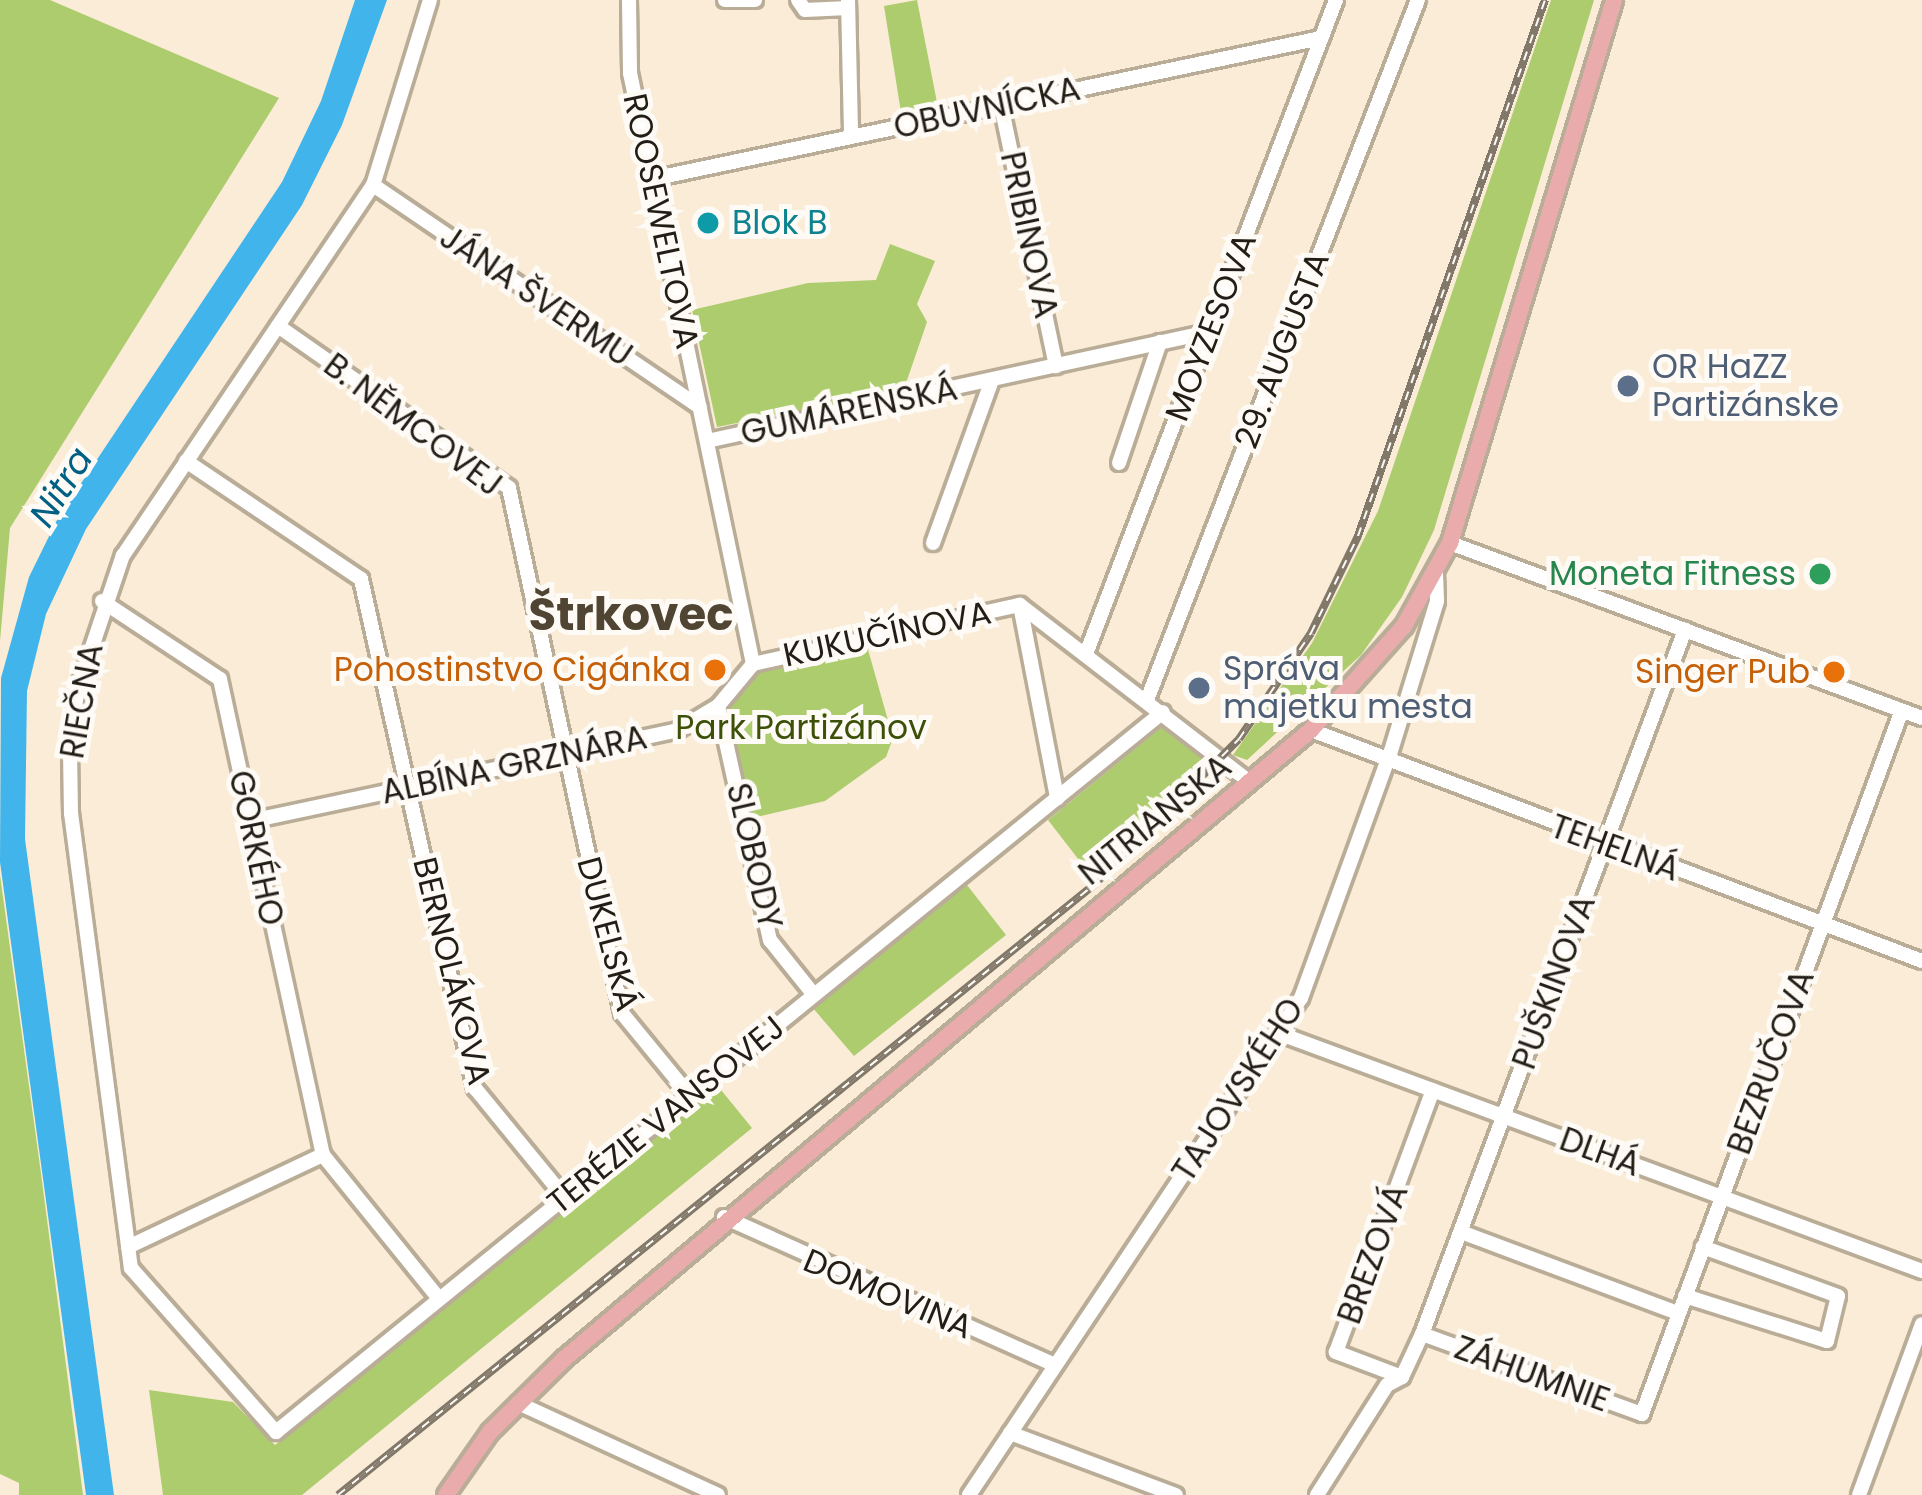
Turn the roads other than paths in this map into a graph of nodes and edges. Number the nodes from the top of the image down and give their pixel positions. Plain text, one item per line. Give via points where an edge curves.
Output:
1 (430, 0) edge
2 (629, 0) edge
3 (725, 0) edge
4 (755, 0) edge
5 (798, 0) edge
6 (1336, 0) edge
7 (1418, 0) edge
8 (1614, 0) edge
9 (848, 4) edge
10 (1322, 38) junction
11 (1001, 105) junction
12 (851, 137) junction
13 (652, 179) junction
14 (373, 185) junction
15 (278, 326) junction
16 (1209, 332) junction
17 (1160, 342) junction
18 (1056, 366) junction
19 (992, 380) junction
20 (700, 407) junction
21 (707, 442) junction
22 (186, 460) junction
23 (1119, 463) dead end
24 (933, 543) dead end
25 (1450, 543) junction
26 (1436, 573) junction
27 (102, 601) junction
28 (1020, 605) junction
29 (1685, 630) junction
30 (1086, 654) junction
31 (753, 664) junction
32 (1147, 700) junction
33 (718, 706) junction
34 (1902, 710) junction
35 (1163, 712) junction
36 (1922, 718) edge
37 (1311, 730) junction
38 (564, 754) junction
39 (1387, 763) junction
40 (1250, 782) junction
41 (407, 788) junction
42 (1057, 798) junction
43 (250, 821) junction
44 (1606, 844) junction
45 (1822, 924) junction
46 (1922, 961) edge
47 (814, 995) junction
48 (1278, 1033) junction
49 (1433, 1090) junction
50 (690, 1096) junction
51 (1504, 1117) junction
52 (323, 1155) junction
53 (1721, 1196) junction
54 (565, 1198) junction
55 (724, 1217) junction
56 (1461, 1232) junction
57 (1703, 1246) junction
58 (128, 1247) junction
59 (1922, 1271) edge
60 (1684, 1296) junction
61 (440, 1300) junction
62 (1678, 1313) junction
63 (1922, 1324) edge
64 (1422, 1334) junction
65 (1055, 1366) junction
66 (1402, 1377) junction
67 (518, 1403) junction
68 (1642, 1414) joint
69 (276, 1432) joint
70 (1010, 1433) junction
71 (446, 1495) edge
72 (718, 1495) edge
73 (968, 1495) edge
74 (1176, 1495) edge
75 (1317, 1495) edge
76 (1859, 1495) edge

1 - 14 street, RIEČNA
2 - 13 street, ROOSEWELTOVA via 630,73
3 - 4 street
5 - 9 street via 805,10
6 - 10 street, MOYZESOVA
7 - 32 street, 29. AUGUSTA
8 - 25 main road, NITRIANSKA
9 - 12 street
10 - 11 street, OBUVNÍCKA
10 - 16 street, MOYZESOVA
11 - 12 street, OBUVNÍCKA
11 - 18 street, PRIBINOVA
12 - 13 street, OBUVNÍCKA
13 - 20 street, ROOSEWELTOVA
14 - 15 street, RIEČNA
14 - 20 street, JÁNA ŠVERMU
15 - 22 street, RIEČNA
15 - 38 street, B. NĚMCOVEJ via 508,488
16 - 17 street, GUMÁRENSKÁ
16 - 30 street, MOYZESOVA
17 - 18 street, GUMÁRENSKÁ
17 - 23 street
18 - 19 street, GUMÁRENSKÁ
19 - 21 street, GUMÁRENSKÁ
19 - 24 street, GUMÁRENSKÁ
20 - 21 street, ROOSEWELTOVA
21 - 31 street, ROOSEWELTOVA
22 - 27 street, RIEČNA
22 - 41 street, BERNOLÁKOVA via 361,579
25 - 26 main road, NITRIANSKA
25 - 29 street
26 - 37 main road, NITRIANSKA via 1354,688
26 - 39 street, TAJOVSKÉHO via 1437,602
27 - 43 street, GORKÉHO via 220,679
27 - 58 street, RIEČNA via 77,692 70,782
28 - 30 street, KUKUČÍNOVA
28 - 31 street, KUKUČÍNOVA
28 - 42 street
29 - 34 street
29 - 44 street, PUŠKINOVA
30 - 32 street, KUKUČÍNOVA
31 - 33 street, ALBÍNA GRZNÁRA
32 - 35 street, KUKUČÍNOVA
33 - 38 street, ALBÍNA GRZNÁRA via 678,730
33 - 47 street, SLOBODY via 770,940
34 - 36 street
34 - 45 street, BEZRUČOVA
35 - 40 street, KUKUČÍNOVA
35 - 42 street, TERÉZIE VANSOVEJ
37 - 39 street, TEHELNÁ
37 - 40 main road, NITRIANSKA
38 - 41 street, ALBÍNA GRZNÁRA
38 - 50 street, DUKELSKÁ via 622,1013
39 - 44 street, TEHELNÁ
39 - 48 street, TAJOVSKÉHO via 1301,998
40 - 55 main road, NITRIANSKA
41 - 43 street, ALBÍNA GRZNÁRA
41 - 54 street, BERNOLÁKOVA via 475,1088
42 - 47 street, TERÉZIE VANSOVEJ
43 - 52 street, GORKÉHO
44 - 45 street, TEHELNÁ
44 - 51 street, PUŠKINOVA
45 - 46 street, TEHELNÁ
45 - 53 street, BEZRUČOVA
47 - 50 street, TERÉZIE VANSOVEJ
48 - 49 street, DLHÁ
48 - 65 street, TAJOVSKÉHO
49 - 51 street, DLHÁ
49 - 66 street, BREZOVÁ via 1336,1352
50 - 54 street, TERÉZIE VANSOVEJ
51 - 53 street, DLHÁ
51 - 56 street, PUŠKINOVA
52 - 58 street
52 - 61 street, GORKÉHO
53 - 57 street, BEZRUČOVA
53 - 59 street, DLHÁ
54 - 61 street, TERÉZIE VANSOVEJ
55 - 65 street, DOMOVINA
55 - 67 main road, NITRIANSKA
56 - 62 street
56 - 64 street, PUŠKINOVA
57 - 60 street, BEZRUČOVA
57 - 60 street via 1838,1296 1828,1341
58 - 69 street, RIEČNA via 131,1268
60 - 62 street, BEZRUČOVA
61 - 69 street, TERÉZIE VANSOVEJ
62 - 68 street, BEZRUČOVA
63 - 76 street
64 - 66 street, PUŠKINOVA
64 - 68 street, ZÁHUMNIE
65 - 70 street, TAJOVSKÉHO
66 - 75 street, PUŠKINOVA via 1387,1385
67 - 71 main road, NITRIANSKA
67 - 72 street
70 - 73 street, TAJOVSKÉHO
70 - 74 street

